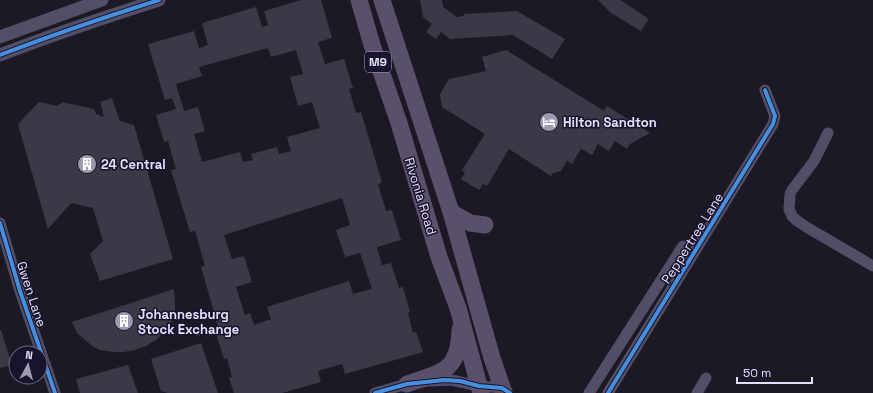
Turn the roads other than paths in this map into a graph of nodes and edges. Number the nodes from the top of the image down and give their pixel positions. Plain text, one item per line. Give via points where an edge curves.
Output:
1 (102, 0) edge
2 (159, 0) edge
3 (359, 0) edge
4 (382, 0) edge
5 (30, 25) junction
6 (0, 32) edge
7 (0, 36) edge
8 (0, 55) edge
9 (765, 90) dead end
10 (424, 127) junction
11 (828, 133) dead end
12 (402, 134) junction
13 (451, 212) junction
14 (0, 223) edge
15 (485, 225) dead end
16 (683, 246) dead end
17 (873, 266) edge
18 (458, 308) junction
19 (706, 378) dead end
20 (407, 384) junction
21 (480, 389) edge
22 (505, 391) edge
23 (55, 393) edge
24 (375, 393) edge
25 (589, 393) edge
26 (608, 393) edge
27 (697, 393) edge

1 - 5 street
2 - 8 street
3 - 12 main road, Rivonia Road / M9
4 - 10 main road, Rivonia Road / M9
5 - 6 street
5 - 7 street
9 - 26 street, Peppertree Lane via 775,121
10 - 12 main road
10 - 13 main road, Rivonia Road / M9
11 - 17 street via 819,154 792,190 789,209 792,216 803,225
12 - 18 main road, Rivonia Road / M9 via 439,257
13 - 15 main road via 470,223
13 - 22 main road, Rivonia Road / M9 via 490,351
14 - 23 street, Gwen Lane
16 - 25 street
18 - 20 main road via 460,338 453,362 440,372
18 - 21 main road, Rivonia Road / M9
19 - 27 street
20 - 21 street via 444,380
20 - 24 street
21 - 22 street

